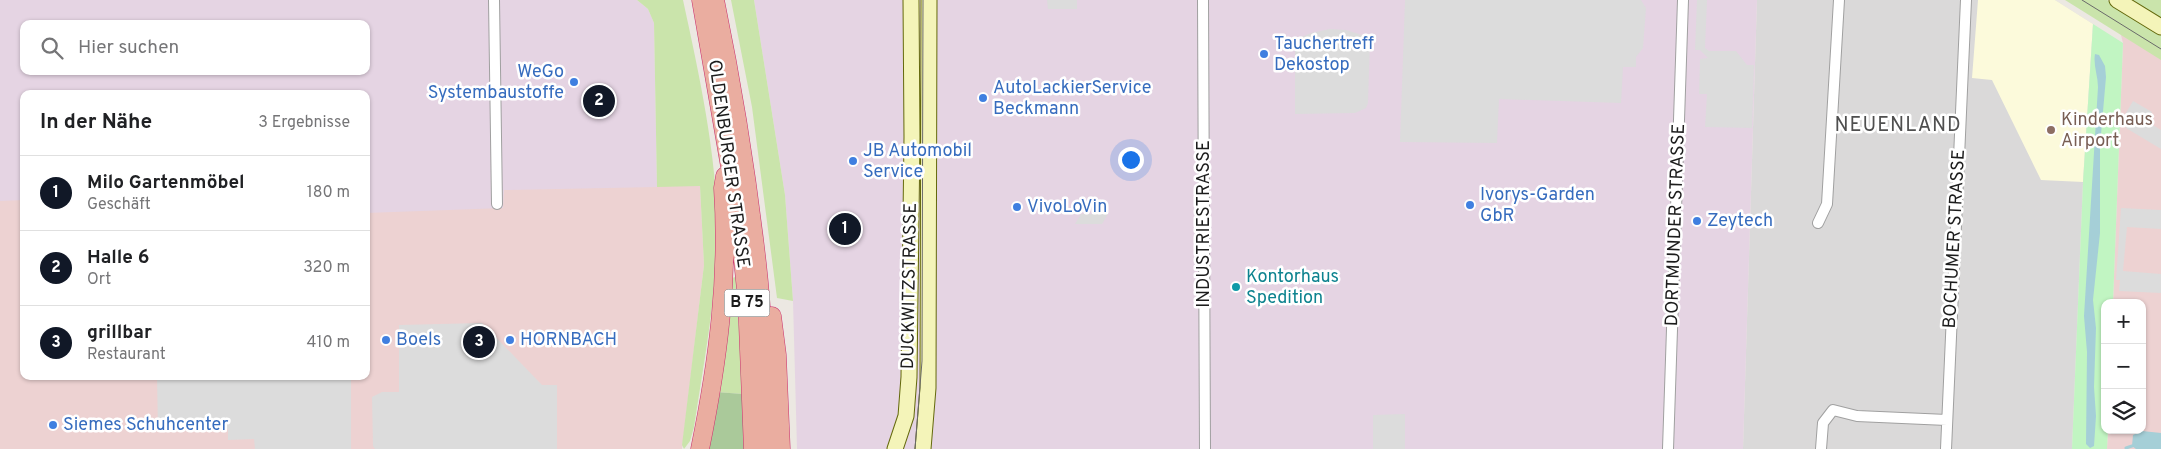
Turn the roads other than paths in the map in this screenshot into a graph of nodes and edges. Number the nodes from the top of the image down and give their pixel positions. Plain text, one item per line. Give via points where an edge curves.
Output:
1 (494, 0) edge
2 (701, 0) edge
3 (715, 0) edge
4 (911, 0) edge
5 (929, 0) edge
6 (1203, 0) edge
7 (1683, 0) edge
8 (1839, 0) edge
9 (1966, 0) edge
10 (2117, 0) edge
11 (2161, 27) edge
12 (729, 159) junction
13 (497, 204) dead end
14 (1818, 223) dead end
15 (757, 263) junction
16 (711, 392) junction
17 (1946, 420) junction
18 (692, 449) edge
19 (700, 449) edge
20 (753, 449) edge
21 (767, 449) edge
22 (781, 449) edge
23 (894, 449) edge
24 (923, 449) edge
25 (1206, 449) edge
26 (1668, 449) edge
27 (1821, 449) edge
28 (1946, 449) edge

1 - 13 street
2 - 12 highway, OLDENBURGER STRASSE / B 75
3 - 15 highway, OLDENBURGER STRASSE / B 75 via 737,116
4 - 23 main road, DUCKWITZSTRASSE via 909,377 906,416
5 - 24 main road, DUCKWITZSTRASSE via 928,388
6 - 25 street, INDUSTRIESTRASSE
7 - 26 street, DORTMUNDER STRASSE
8 - 14 street via 1828,204
9 - 17 street, BOCHUMER STRASSE
10 - 11 main road
12 - 16 highway via 723,188 724,287
12 - 20 highway, OLDENBURGER STRASSE / B 75 via 747,299
15 - 21 highway, OLDENBURGER STRASSE / B 75
15 - 22 highway via 770,297 777,355
16 - 18 street via 701,408
16 - 19 highway
17 - 27 street via 1857,416 1833,410 1823,423
17 - 28 street, BOCHUMER STRASSE

